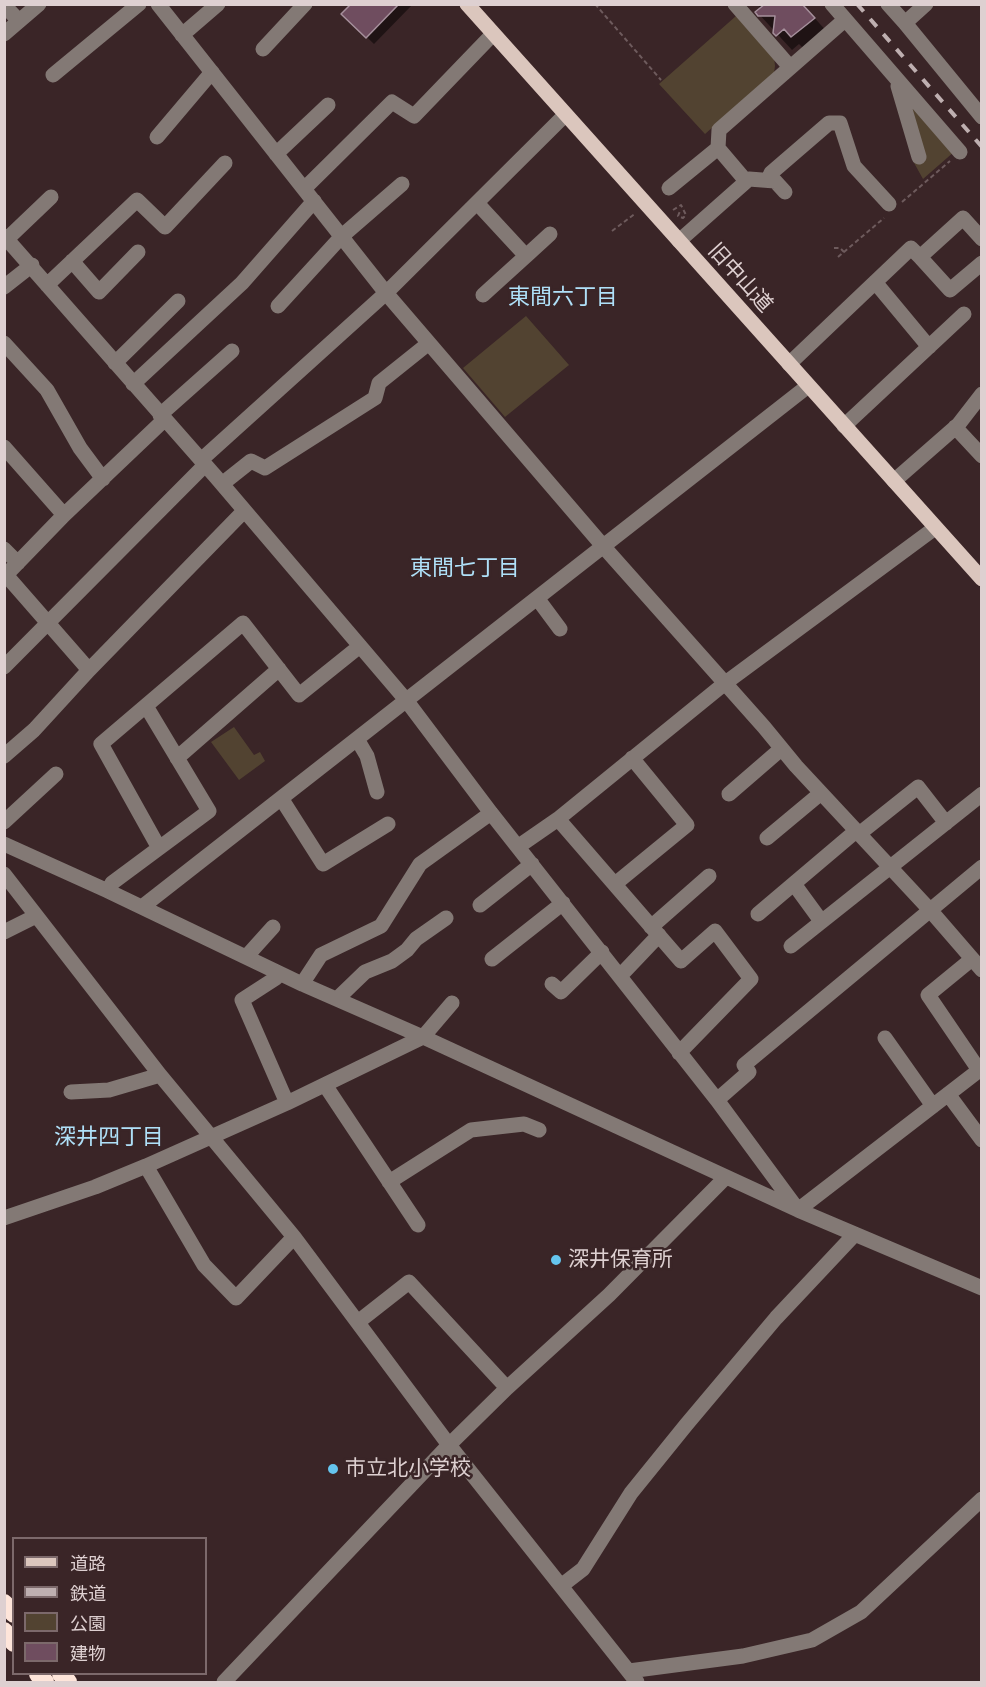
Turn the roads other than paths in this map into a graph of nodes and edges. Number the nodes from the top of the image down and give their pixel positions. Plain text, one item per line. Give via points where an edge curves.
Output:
1 (39, 4) edge
2 (139, 4) edge
3 (158, 4) edge
4 (218, 4) edge
5 (305, 4) edge
6 (467, 4) edge
7 (735, 4) edge
8 (832, 4) edge
9 (888, 4) edge
10 (926, 4) edge
11 (4, 5) edge
12 (19, 21) junction
13 (905, 23) junction
14 (840, 24) dead end
15 (493, 33) junction
16 (4, 34) edge
17 (182, 35) junction
18 (263, 49) dead end
19 (790, 68) junction
20 (212, 72) junction
21 (54, 75) dead end
22 (896, 80) junction
23 (328, 105) dead end
24 (566, 115) junction
25 (981, 117) edge
26 (157, 137) dead end
27 (718, 148) junction
28 (960, 152) dead end
29 (276, 153) junction
30 (919, 157) dead end
31 (225, 163) dead end
32 (768, 180) junction
33 (746, 181) junction
34 (402, 184) dead end
35 (669, 188) dead end
36 (785, 192) dead end
37 (309, 195) junction
38 (51, 197) dead end
39 (477, 203) junction
40 (889, 204) dead end
41 (550, 234) dead end
42 (342, 236) junction
43 (6, 237) edge
44 (981, 239) edge
45 (679, 241) junction
46 (138, 252) dead end
47 (526, 256) junction
48 (920, 257) junction
49 (72, 261) junction
50 (981, 263) edge
51 (32, 265) junction
52 (875, 282) junction
53 (47, 285) junction
54 (4, 287) edge
55 (386, 293) junction
56 (483, 296) dead end
57 (178, 301) dead end
58 (278, 306) dead end
59 (964, 314) dead end
60 (4, 343) edge
61 (429, 343) junction
62 (929, 347) junction
63 (232, 351) dead end
64 (115, 363) junction
65 (789, 364) junction
66 (133, 384) junction
67 (808, 386) junction
68 (981, 394) edge
69 (162, 418) junction
70 (844, 426) junction
71 (955, 427) junction
72 (4, 447) edge
73 (981, 456) edge
74 (203, 463) junction
75 (103, 479) junction
76 (894, 481) junction
77 (222, 484) junction
78 (244, 511) junction
79 (64, 515) junction
80 (935, 528) junction
81 (603, 546) junction
82 (4, 549) edge
83 (18, 564) junction
84 (5, 576) edge
85 (981, 579) edge
86 (537, 598) junction
87 (48, 622) junction
88 (560, 628) dead end
89 (360, 646) junction
90 (4, 667) edge
91 (279, 669) junction
92 (89, 670) junction
93 (724, 684) junction
94 (406, 700) junction
95 (146, 706) junction
96 (357, 739) junction
97 (782, 749) junction
98 (4, 756) edge
99 (177, 758) junction
100 (633, 758) junction
101 (56, 774) dead end
102 (377, 792) dead end
103 (821, 793) junction
104 (729, 794) dead end
105 (981, 794) edge
106 (281, 798) junction
107 (491, 813) junction
108 (558, 819) junction
109 (4, 822) edge
110 (946, 823) junction
111 (388, 824) dead end
112 (857, 833) junction
113 (767, 838) dead end
114 (4, 844) edge
115 (519, 846) junction
116 (159, 848) junction
117 (532, 864) junction
118 (981, 867) edge
119 (890, 868) junction
120 (4, 874) edge
121 (709, 876) dead end
122 (615, 884) junction
123 (794, 884) junction
124 (108, 891) junction
125 (564, 903) junction
126 (480, 905) dead end
127 (142, 907) junction
128 (930, 910) junction
129 (758, 914) dead end
130 (36, 916) junction
131 (446, 918) dead end
132 (821, 921) junction
133 (273, 927) dead end
134 (655, 931) junction
135 (4, 932) edge
136 (791, 946) dead end
137 (602, 952) junction
138 (246, 957) junction
139 (492, 959) dead end
140 (976, 964) edge
141 (279, 973) junction
142 (621, 975) junction
143 (302, 984) junction
144 (552, 984) dead end
145 (337, 999) junction
146 (452, 1003) dead end
147 (423, 1037) junction
148 (885, 1038) dead end
149 (679, 1053) junction
150 (980, 1069) edge
151 (160, 1076) junction
152 (325, 1085) junction
153 (71, 1092) dead end
154 (948, 1094) junction
155 (717, 1100) junction
156 (287, 1103) junction
157 (933, 1106) junction
158 (539, 1130) dead end
159 (211, 1138) junction
160 (981, 1140) edge
161 (146, 1166) junction
162 (726, 1177) junction
163 (389, 1182) junction
164 (798, 1210) junction
165 (4, 1218) edge
166 (418, 1225) dead end
167 (855, 1234) junction
168 (294, 1237) junction
169 (981, 1288) edge
170 (358, 1322) junction
171 (507, 1388) junction
172 (449, 1445) junction
173 (981, 1499) edge
174 (561, 1586) junction
175 (633, 1677) edge
176 (224, 1683) edge

1 - 12 street
2 - 21 street
3 - 17 street
4 - 17 street
5 - 18 street
6 - 15 main road, 旧中山道
7 - 19 street
8 - 22 street
9 - 13 street
10 - 13 street
11 - 12 street
12 - 16 street
13 - 25 street
14 - 19 street
15 - 24 main road, 旧中山道
15 - 37 street via 414,116 392,102
17 - 20 street
19 - 27 street via 719,130
20 - 26 street
20 - 29 street
22 - 28 street
22 - 30 street
23 - 29 street
24 - 39 street
24 - 45 main road, 旧中山道
27 - 33 street
27 - 35 street
29 - 37 street
31 - 49 street via 165,227 137,200
32 - 33 street
32 - 36 street via 775,181
32 - 40 street via 771,172 829,123 840,123 855,166
33 - 45 street
34 - 42 street
37 - 42 street
37 - 66 street via 242,283
38 - 43 street
39 - 47 street
39 - 55 street
41 - 47 street
42 - 55 street
42 - 58 street
43 - 51 street
44 - 48 street via 963,218
45 - 65 main road, 旧中山道
46 - 49 street via 99,292
47 - 56 street
48 - 50 street via 950,290
48 - 52 street via 910,248
49 - 53 street
51 - 53 street
51 - 54 street
52 - 62 street
52 - 65 street
53 - 64 street
55 - 61 street
55 - 74 street
57 - 64 street
59 - 62 street
60 - 75 street via 47,390
61 - 77 street via 379,383 375,398 265,468 250,460
61 - 81 street
62 - 70 street
63 - 69 street
64 - 66 street
65 - 67 main road, 旧中山道
66 - 69 street
67 - 70 main road, 旧中山道
67 - 81 street
68 - 71 street
69 - 74 street
69 - 75 street
70 - 76 main road, 旧中山道
71 - 73 street
71 - 76 street
72 - 79 street
74 - 77 street
74 - 87 street
75 - 79 street
76 - 80 main road, 旧中山道
77 - 78 street
78 - 89 street
78 - 92 street
79 - 83 street
80 - 85 main road, 旧中山道
80 - 93 street
81 - 86 street
81 - 93 street
82 - 83 street
83 - 84 street
84 - 87 street
86 - 88 street
86 - 94 street
87 - 90 street
87 - 92 street
89 - 91 street via 299,695
89 - 94 street
91 - 95 street via 243,623
91 - 99 street
92 - 98 street via 34,730
93 - 97 street
93 - 100 street
94 - 96 street
94 - 107 street
95 - 99 street
95 - 116 street via 101,744
96 - 102 street via 367,756
96 - 106 street
97 - 103 street
97 - 104 street
99 - 116 street via 209,811
100 - 108 street
100 - 122 street via 687,825
101 - 109 street
103 - 112 street
103 - 113 street
105 - 110 street
106 - 111 street via 323,864
106 - 127 street
107 - 115 street
107 - 143 street via 420,864 381,926 321,955
108 - 115 street
108 - 122 street
110 - 112 street via 918,787
110 - 119 street
112 - 119 street
112 - 123 street
114 - 124 street
115 - 117 street
116 - 124 street via 112,883
117 - 125 street
117 - 126 street
118 - 128 street
119 - 128 street
119 - 132 street
120 - 130 street
121 - 134 street
122 - 134 street
123 - 129 street
123 - 132 street
124 - 127 street
125 - 137 street
125 - 139 street
127 - 138 street
128 - 140 street
128 - 155 street via 744,1065 749,1071
130 - 135 street
130 - 151 street
131 - 145 street via 392,961 365,972
132 - 136 street
133 - 138 street
134 - 142 street
134 - 149 street via 681,961 715,931 752,979
137 - 142 street
137 - 144 street via 561,992
138 - 141 street
140 - 150 street via 928,995
141 - 143 street
141 - 156 street via 242,1000
142 - 149 street
143 - 145 street
145 - 147 street
146 - 147 street
147 - 152 street
147 - 162 street
148 - 157 street
149 - 155 street
150 - 154 street
151 - 153 street via 109,1089
151 - 159 street
152 - 156 street
152 - 163 street
154 - 157 street
154 - 160 street
155 - 164 street
156 - 159 street
157 - 164 street
158 - 163 street via 524,1124 471,1130
159 - 161 street
159 - 168 street
161 - 165 street
161 - 168 street via 204,1265 236,1298
162 - 164 street
162 - 171 street via 609,1295
163 - 166 street
164 - 167 street
167 - 169 street
167 - 174 street via 776,1318 686,1425 631,1493 583,1569
168 - 170 street
170 - 171 street via 409,1282
170 - 172 street
171 - 172 street
172 - 174 street
172 - 176 street
173 - 175 street via 861,1612 812,1640
174 - 175 street

